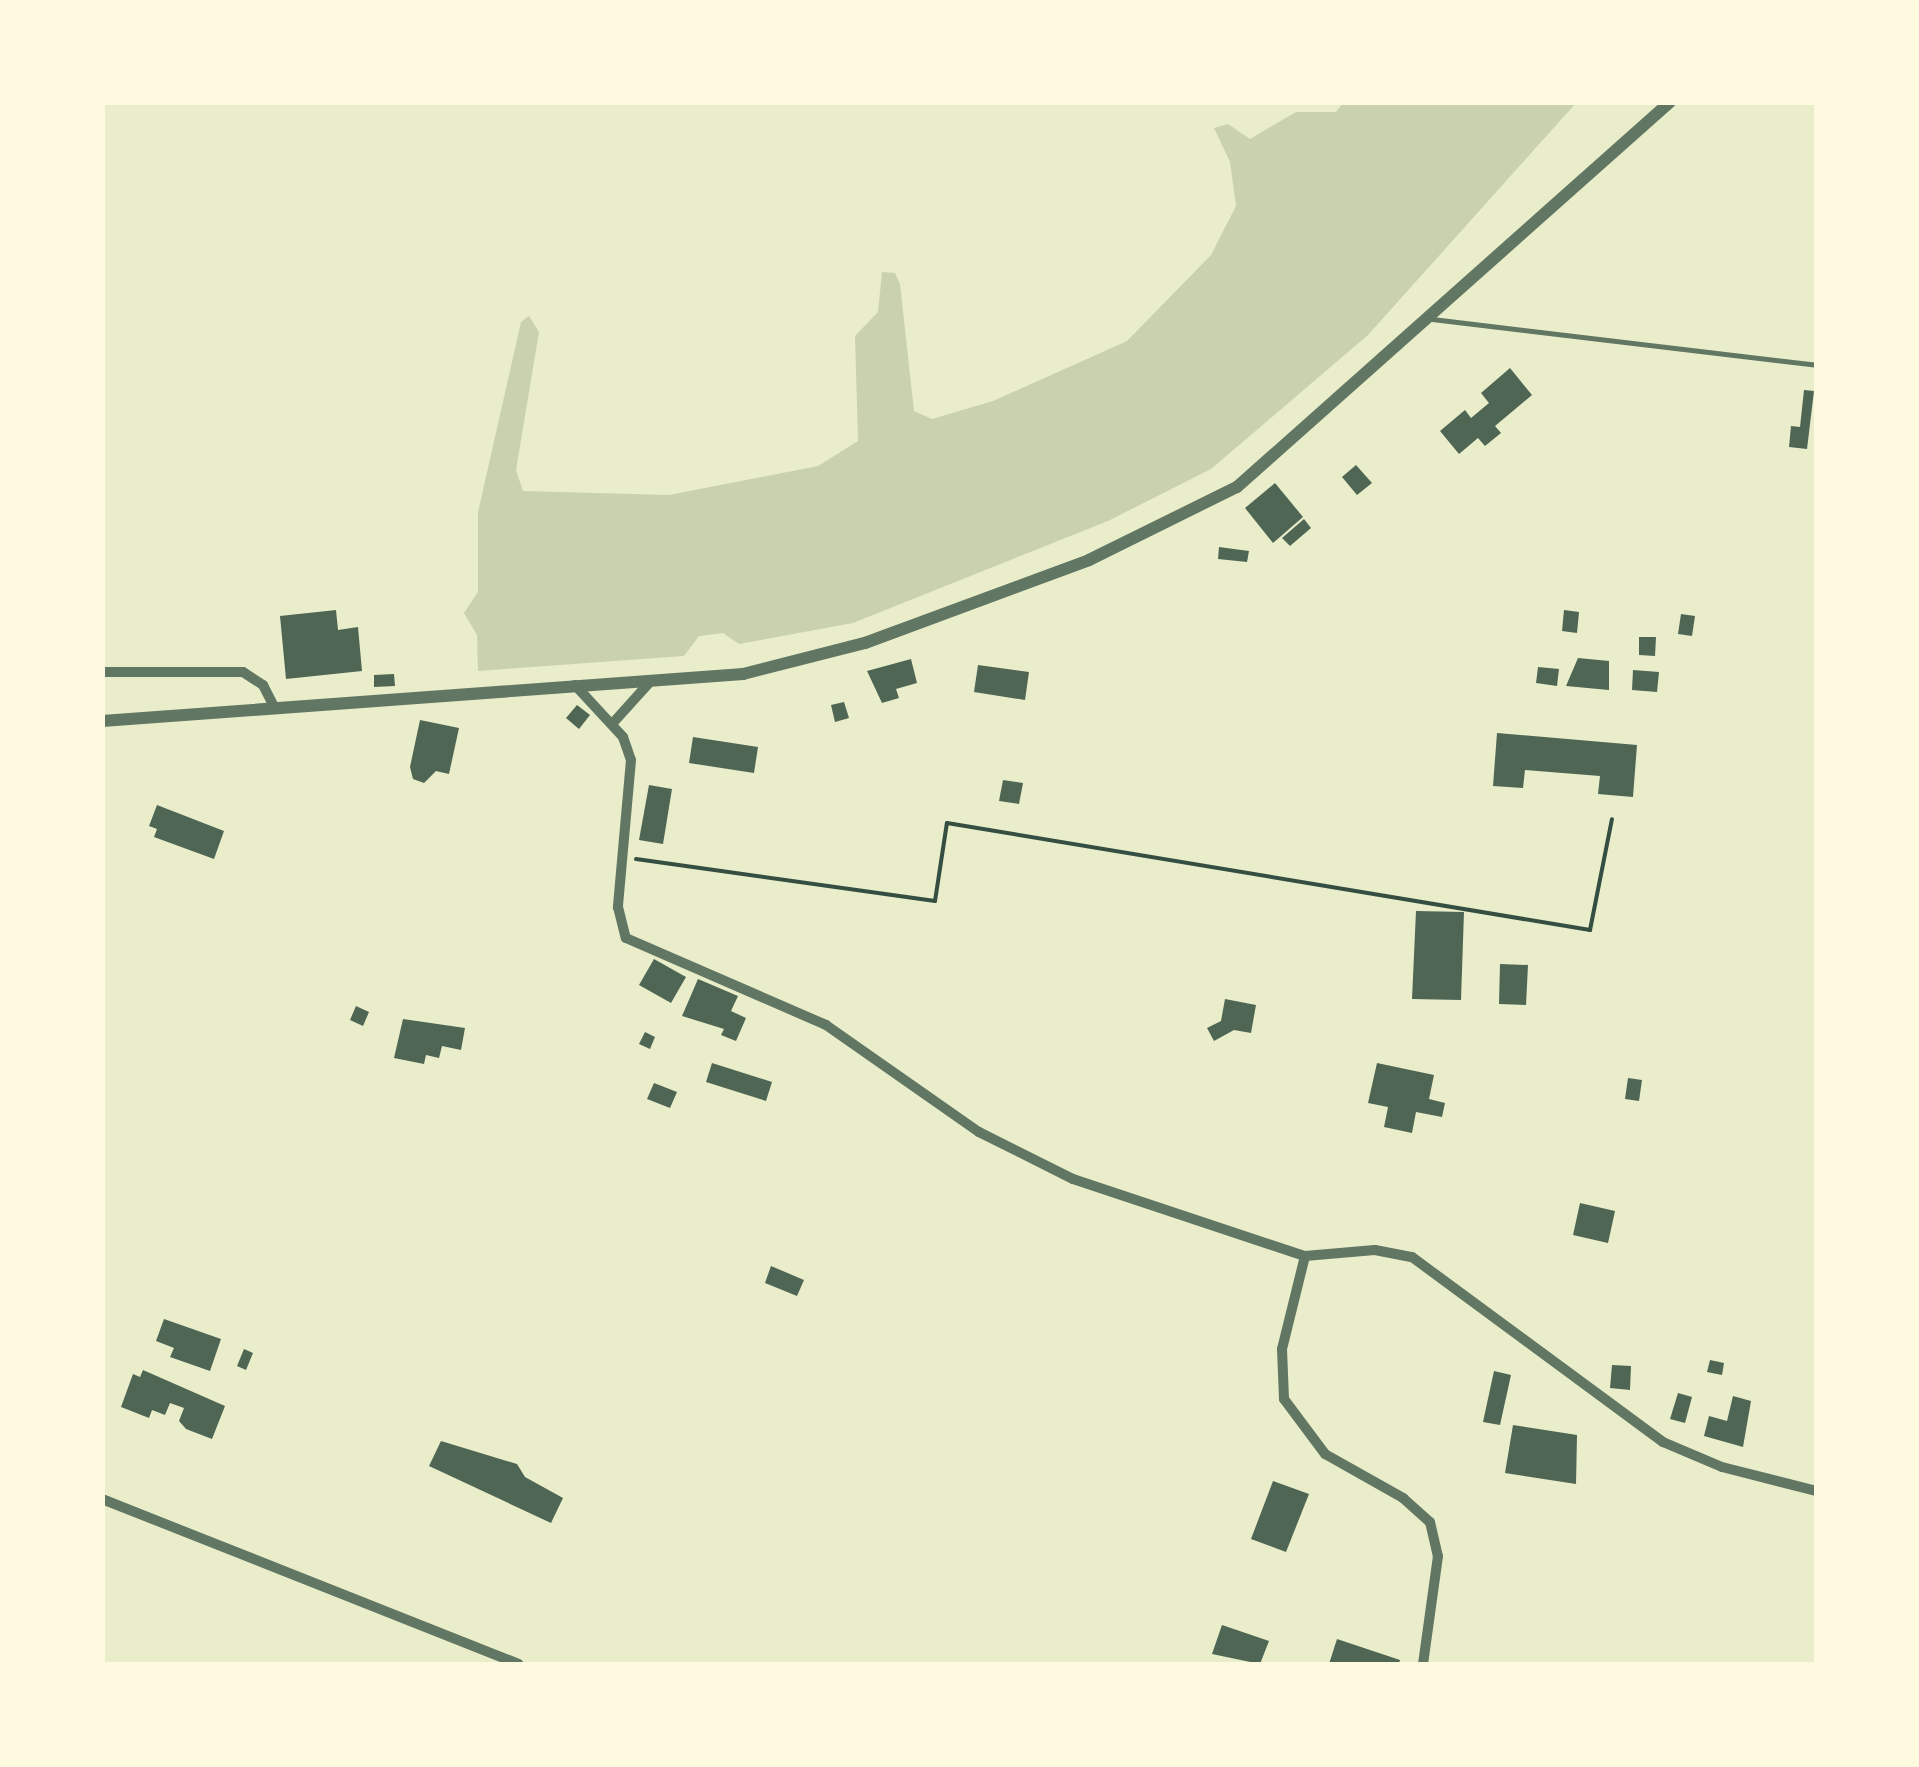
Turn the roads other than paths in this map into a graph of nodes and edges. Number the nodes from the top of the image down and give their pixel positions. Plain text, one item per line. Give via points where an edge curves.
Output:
1 (1670, 102) edge
2 (1430, 319) junction
3 (1816, 365) edge
4 (102, 672) edge
5 (649, 683) junction
6 (576, 685) junction
7 (276, 708) junction
8 (102, 721) edge
9 (612, 724) junction
10 (1305, 1256) junction
11 (1816, 1491) edge
12 (102, 1498) edge
13 (518, 1664) edge
14 (1423, 1664) edge

1 - 2 street
2 - 3 lane
2 - 5 street via 1238,487 1154,532 838,652 744,674
4 - 7 street via 243,672 264,685
5 - 6 street
5 - 9 street
6 - 7 street
6 - 9 street
7 - 8 street
9 - 10 street via 632,769 619,923 629,940 826,1025 938,1106 1036,1163
10 - 11 street via 1375,1250 1412,1257 1663,1442 1722,1467
10 - 14 street via 1282,1349 1284,1399 1324,1454 1403,1498 1430,1522 1438,1556
12 - 13 street

